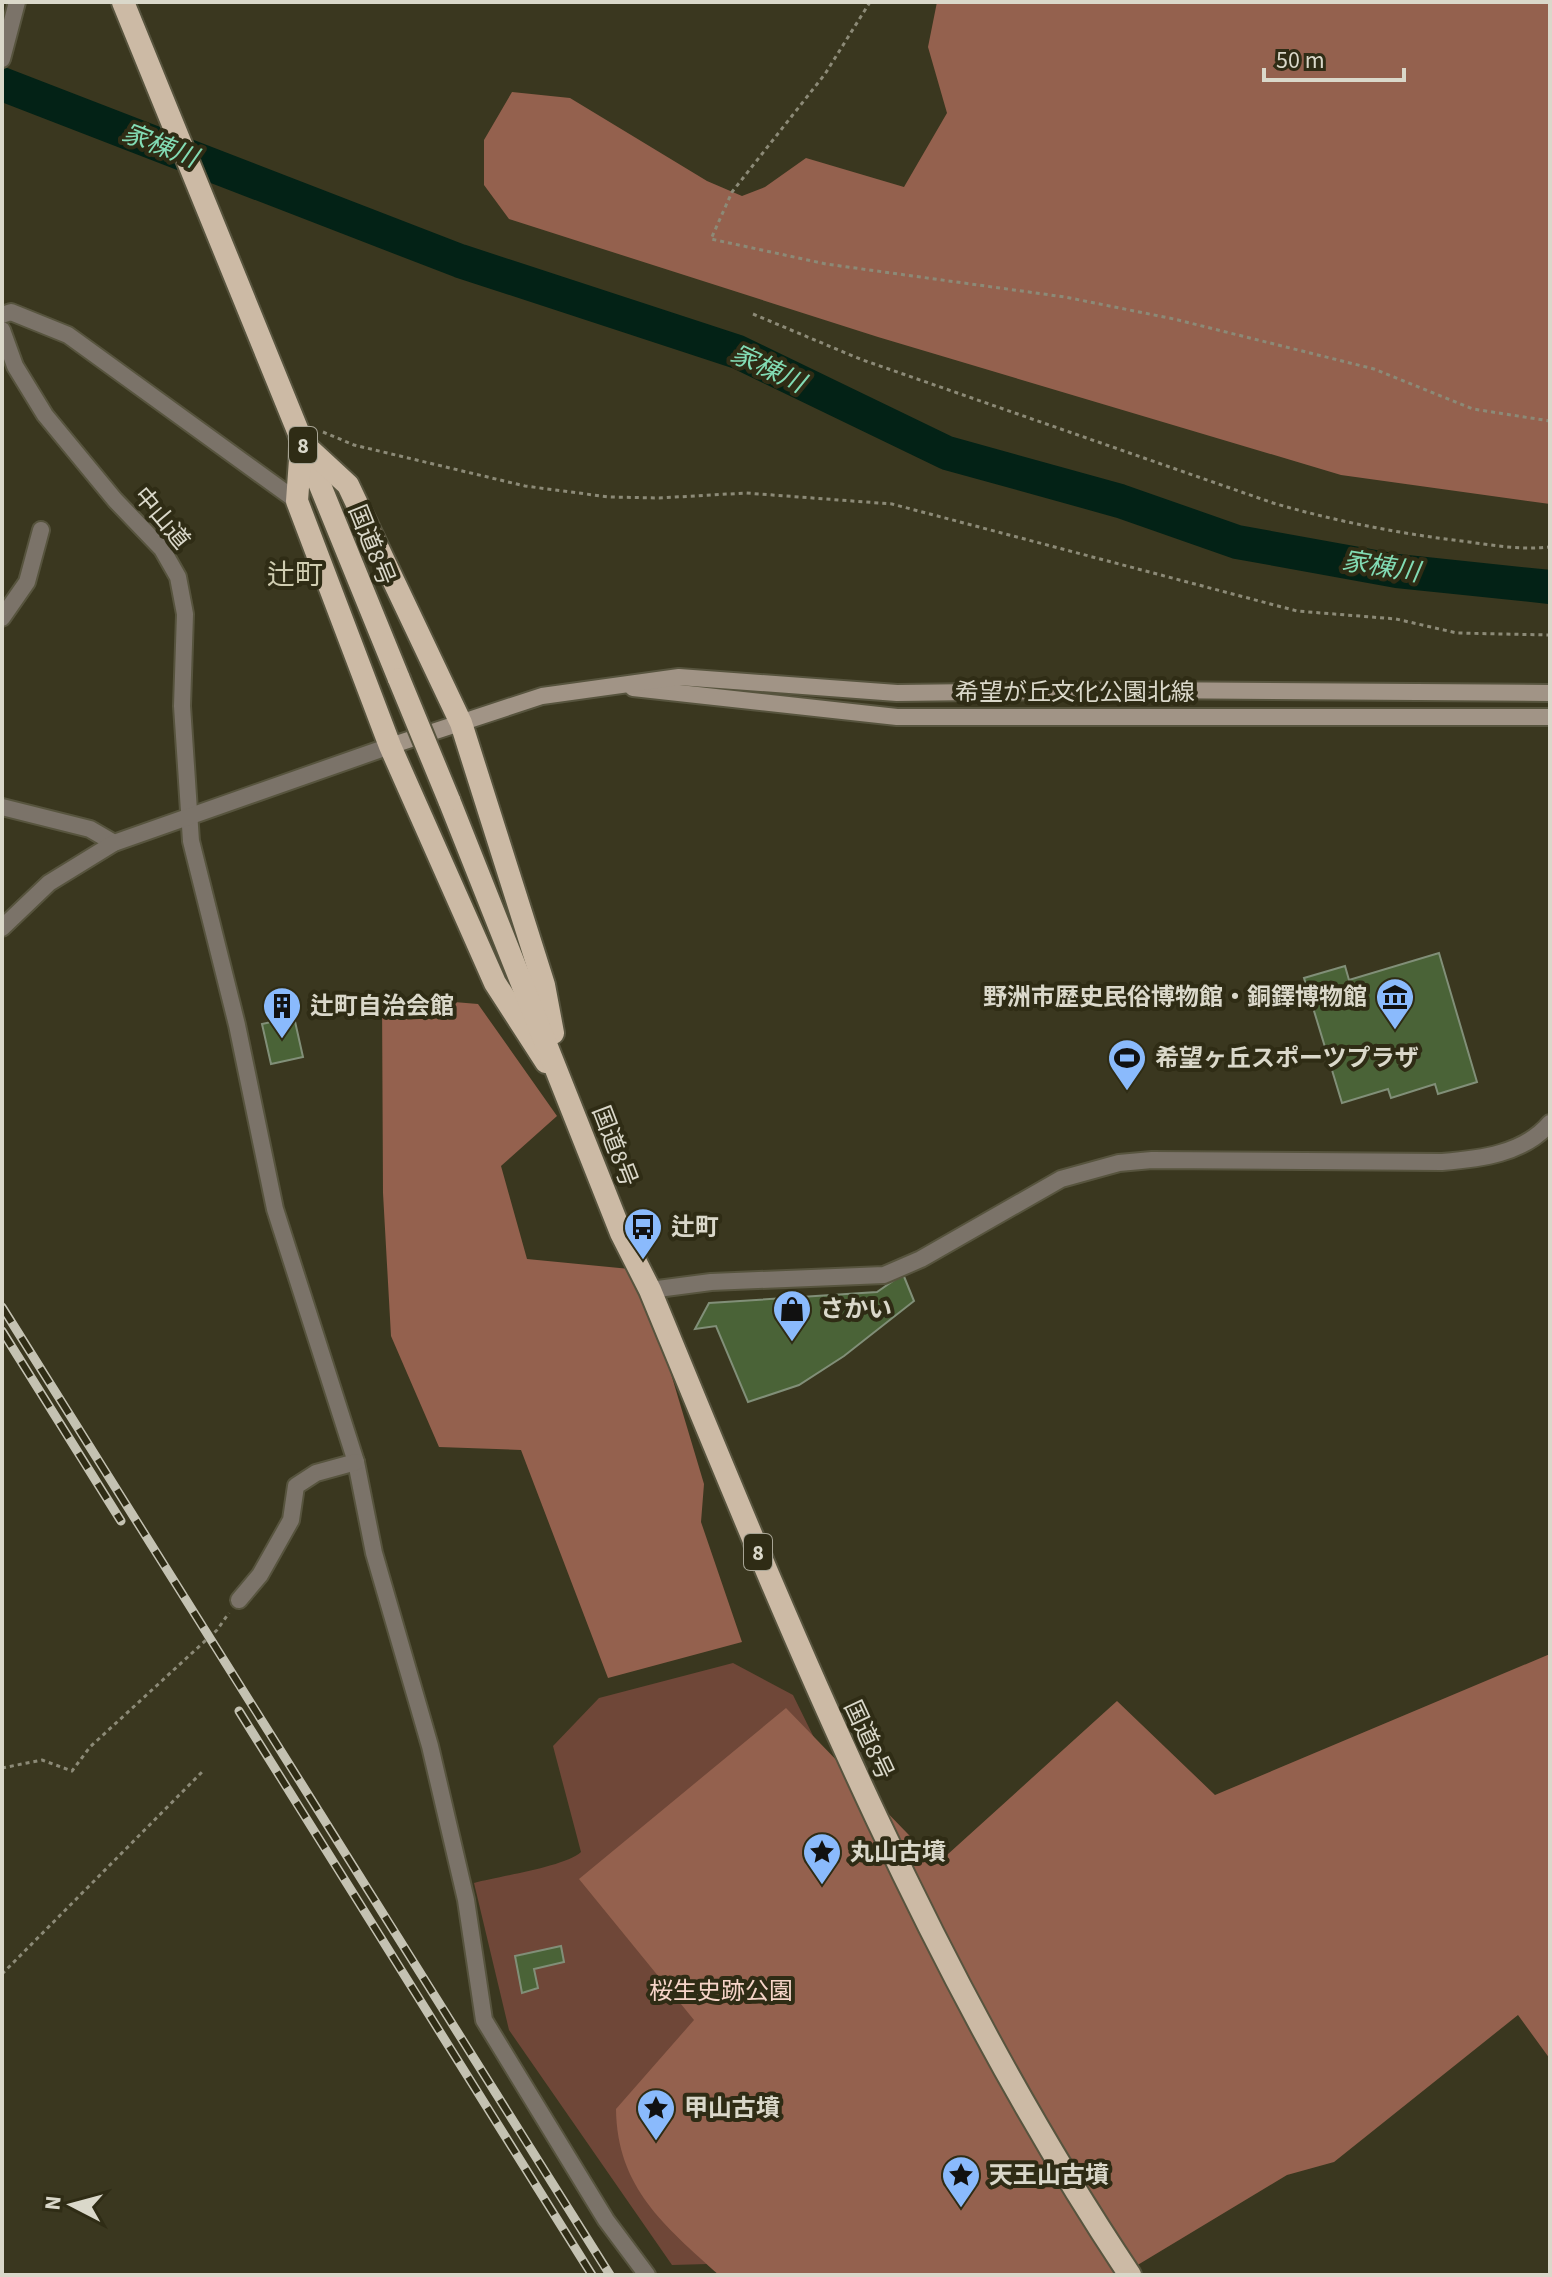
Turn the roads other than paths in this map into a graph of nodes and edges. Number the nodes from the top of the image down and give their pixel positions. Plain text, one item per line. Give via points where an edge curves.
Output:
1 (17, 2) edge
2 (123, 2) edge
3 (2, 8) edge
4 (13, 23) junction
5 (5, 53) edge
6 (2, 315) edge
7 (2, 330) edge
8 (297, 431) junction
9 (297, 501) junction
10 (41, 530) dead end
11 (2, 618) edge
12 (602, 685) junction
13 (1550, 693) edge
14 (1550, 717) edge
15 (461, 723) junction
16 (390, 746) junction
17 (2, 807) edge
18 (190, 818) junction
19 (114, 843) junction
20 (2, 928) edge
21 (563, 1083) junction
22 (1548, 1129) edge
23 (650, 1290) junction
24 (356, 1462) junction
25 (239, 1600) road end
26 (647, 2275) edge
27 (1130, 2275) edge

1 - 4 street
2 - 8 highway, 国道8号 / 8
3 - 4 street
4 - 5 street
6 - 9 street via 11,312 68,335
7 - 18 street, 中山道 via 15,366 45,415 162,549 178,577 185,614 182,706
8 - 9 highway
8 - 15 highway via 348,485
8 - 21 highway, 国道8号 / 8, bridge
9 - 16 highway
10 - 11 street via 27,582
12 - 13 main road, 希望が丘文化公園北線 via 679,677 897,693
12 - 14 main road, 希望が丘文化公園北線 via 897,717
12 - 15 main road, 希望が丘文化公園北線 via 542,696
15 - 16 main road, 希望が丘文化公園北線
15 - 21 highway via 544,985
16 - 18 street
16 - 21 highway via 495,983 528,1039
17 - 19 street via 90,829
18 - 19 street
18 - 24 street, 中山道 via 275,1209
19 - 20 street via 49,883
21 - 23 highway, 国道8号 / 8 via 621,1233
22 - 23 street via 1488,1158 1442,1162 1119,1163 1061,1179 884,1275 711,1282
23 - 27 highway, 国道8号 / 8 via 823,1702 939,1947 1043,2136
24 - 25 street via 316,1473 296,1486 291,1520
24 - 26 street, 中山道 via 374,1553 430,1746 466,1900 484,2020 606,2220

